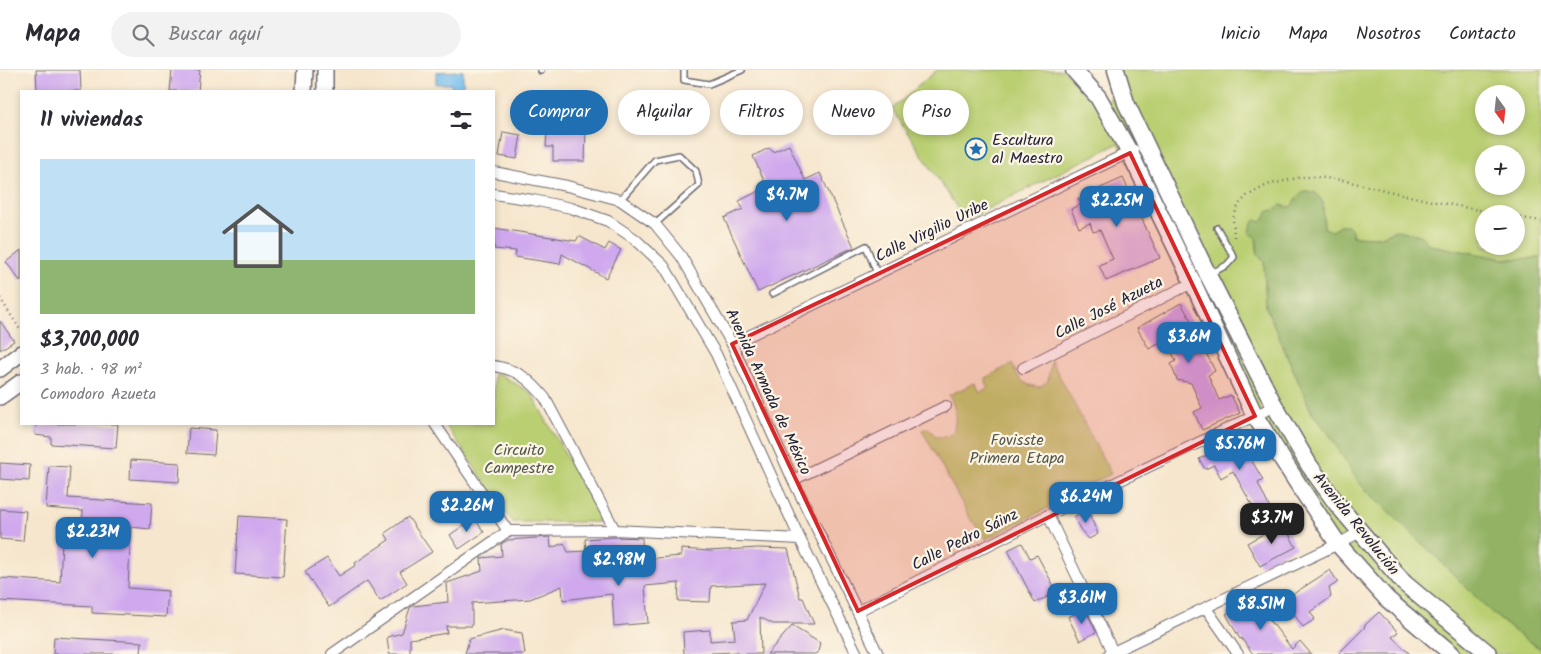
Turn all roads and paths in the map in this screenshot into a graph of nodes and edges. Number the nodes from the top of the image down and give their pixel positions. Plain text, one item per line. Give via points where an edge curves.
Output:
1 (305, 70) edge
2 (325, 70) edge
3 (684, 70) edge
4 (742, 70) edge
5 (1074, 70) edge
6 (1117, 71) edge
7 (304, 90) edge
8 (325, 90) edge
9 (1145, 144) junction
10 (1130, 153) junction
11 (495, 172) edge
12 (495, 194) edge
13 (620, 200) junction
14 (1475, 209) edge
15 (1525, 218) edge
16 (1541, 221) edge
17 (654, 224) junction
18 (1217, 228) dead end
19 (1234, 257) junction
20 (878, 274) junction
21 (1208, 275) junction
22 (1193, 283) junction
23 (772, 294) dead end
24 (0, 298) edge
25 (20, 329) edge
26 (732, 344) junction
27 (20, 354) edge
28 (495, 366) edge
29 (0, 368) edge
30 (1023, 368) dead end
31 (20, 383) edge
32 (0, 398) edge
33 (946, 406) dead end
34 (1275, 406) junction
35 (1255, 416) junction
36 (436, 425) edge
37 (793, 480) junction
38 (1048, 515) junction
39 (615, 530) junction
40 (508, 531) junction
41 (1360, 532) junction
42 (800, 539) junction
43 (1338, 544) junction
44 (1206, 608) junction
45 (858, 611) junction
46 (1483, 652) edge
47 (1111, 653) edge
48 (332, 654) edge
49 (857, 654) edge
50 (878, 654) edge
51 (1238, 654) edge
52 (1452, 654) edge

1 - 7 main road
2 - 8 main road
3 - 4 lane via 684,80 709,84
5 - 10 main road, Avenida Revolución via 1098,97
6 - 9 main road, Avenida Revolución via 1126,102
9 - 10 street, Calle Virgilio Uribe
9 - 21 main road, Avenida Revolución
10 - 20 street, Calle Virgilio Uribe
10 - 22 main road, Avenida Revolución
11 - 13 street, Avenida Armada de México
12 - 42 street, Avenida Armada de México via 571,208 608,222 635,239 664,266 716,354
13 - 17 street, Avenida Armada de México
13 - 17 lane via 655,160 679,155 696,171 699,185
14 - 19 path via 1342,180 1293,179 1266,185 1239,204 1233,218
15 - 16 path
17 - 26 street, Avenida Armada de México via 681,256
18 - 19 lane
19 - 21 lane via 1227,265
20 - 23 lane via 866,246
20 - 26 street, Calle Virgilio Uribe
21 - 22 street, Calle José Azueta
21 - 34 main road, Avenida Revolución
22 - 30 street, Calle José Azueta
22 - 35 main road, Avenida Revolución
24 - 25 path
26 - 37 street, Avenida Armada de México
27 - 29 main road
28 - 39 street via 530,380 545,398
31 - 32 main road
33 - 37 street
34 - 35 street, Calle Pedro Sáinz
34 - 41 main road, Avenida Revolución via 1309,465
35 - 38 street, Calle Pedro Sáinz
35 - 43 main road, Avenida Revolución
36 - 40 street
37 - 45 street, Avenida Armada de México
38 - 45 street, Calle Pedro Sáinz
38 - 47 street
39 - 40 street
39 - 42 street
40 - 48 street
41 - 43 street
41 - 46 main road, Avenida Revolución via 1404,583
42 - 49 street, Avenida Armada de México
43 - 44 street
43 - 52 main road, Avenida Revolución via 1387,599
44 - 47 street
44 - 51 street
45 - 50 street, Avenida Armada de México

